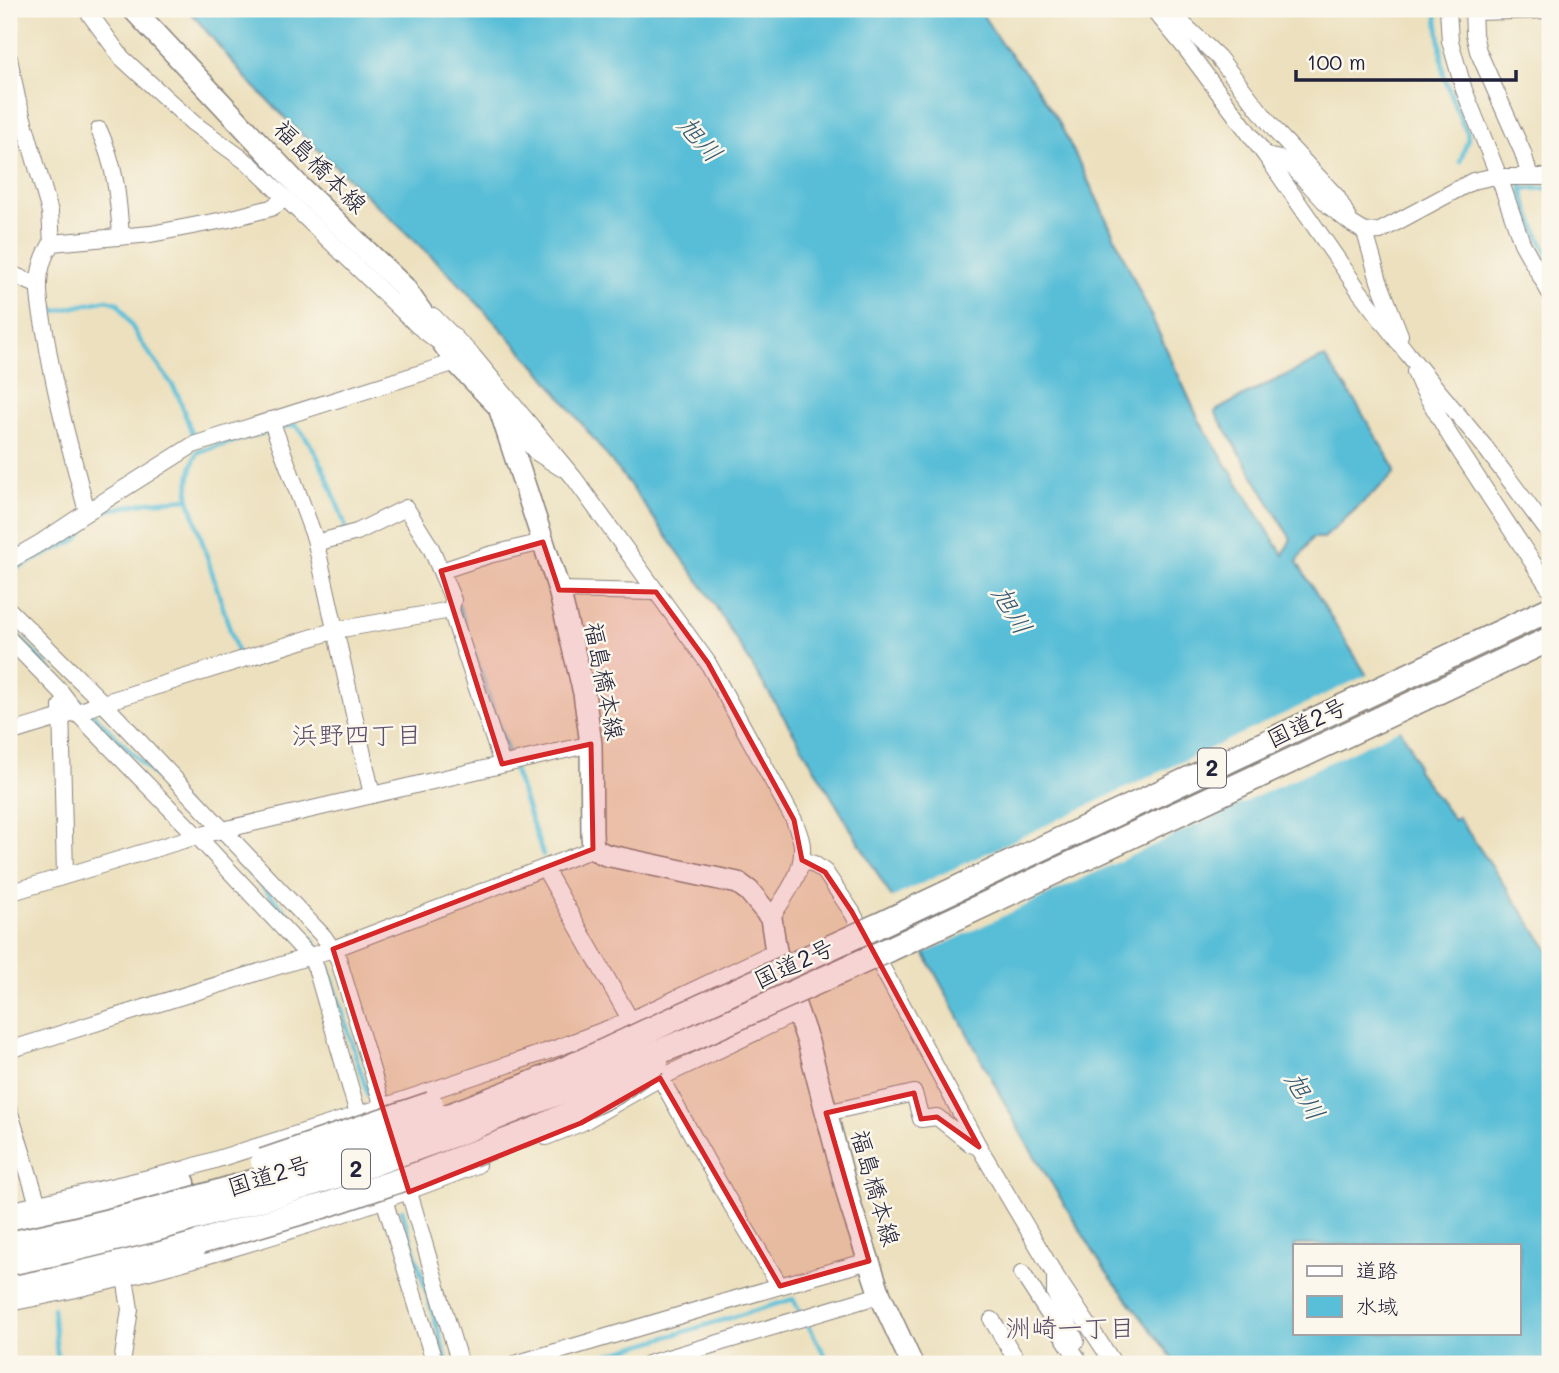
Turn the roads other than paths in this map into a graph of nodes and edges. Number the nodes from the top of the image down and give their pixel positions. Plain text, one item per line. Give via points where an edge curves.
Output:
1 (86, 9) edge
2 (133, 9) edge
3 (1153, 9) edge
4 (1161, 9) edge
5 (1448, 9) edge
6 (1550, 10) edge
7 (1473, 11) edge
8 (9, 58) edge
9 (99, 130) dead end
10 (1266, 156) junction
11 (1499, 177) junction
12 (1524, 177) junction
13 (1550, 177) edge
14 (285, 199) junction
15 (1358, 228) junction
16 (121, 236) junction
17 (52, 243) junction
18 (9, 273) edge
19 (39, 282) junction
20 (404, 288) junction
21 (1550, 293) edge
22 (1407, 353) junction
23 (450, 354) junction
24 (499, 407) junction
25 (273, 426) junction
26 (574, 478) junction
27 (87, 512) junction
28 (1550, 534) edge
29 (543, 542) junction
30 (316, 543) junction
31 (9, 561) edge
32 (444, 571) junction
33 (1550, 589) edge
34 (559, 590) junction
35 (656, 592) junction
36 (1550, 609) edge
37 (9, 610) edge
38 (451, 610) junction
39 (336, 630) junction
40 (9, 639) edge
41 (1550, 639) edge
42 (83, 710) junction
43 (9, 733) edge
44 (591, 744) junction
45 (508, 763) junction
46 (373, 795) junction
47 (209, 833) junction
48 (593, 849) junction
49 (802, 860) junction
50 (545, 869) junction
51 (65, 875) junction
52 (9, 893) edge
53 (771, 918) junction
54 (775, 951) junction
55 (321, 953) junction
56 (798, 1012) junction
57 (633, 1029) junction
58 (691, 1039) junction
59 (9, 1050) edge
60 (660, 1078) junction
61 (383, 1107) junction
62 (9, 1110) edge
63 (826, 1113) junction
64 (358, 1115) junction
65 (979, 1147) junction
66 (409, 1192) junction
67 (384, 1200) junction
68 (38, 1204) junction
69 (9, 1211) edge
70 (9, 1226) edge
71 (9, 1244) edge
72 (869, 1261) junction
73 (9, 1263) edge
74 (1022, 1273) dead end
75 (1055, 1275) junction
76 (125, 1278) junction
77 (783, 1285) junction
78 (9, 1287) edge
79 (880, 1295) junction
80 (9, 1303) edge
81 (992, 1320) dead end
82 (122, 1364) edge
83 (435, 1364) edge
84 (460, 1364) edge
85 (515, 1364) edge
86 (648, 1364) edge
87 (912, 1364) edge
88 (1019, 1364) edge
89 (1083, 1364) edge
90 (1114, 1364) edge

1 - 14 street via 122,58
2 - 20 main road, 福島橋本線 via 300,187
3 - 10 street
4 - 15 street via 1218,57
5 - 11 street via 1456,65
6 - 7 street
7 - 12 street via 1478,51 1523,153
8 - 17 street via 50,212
9 - 16 street via 117,187
10 - 15 street via 1293,167 1329,206
10 - 22 street
11 - 12 street
11 - 15 street via 1464,185 1380,231
11 - 21 street via 1522,243
12 - 13 street
14 - 16 street via 271,208 229,219
14 - 23 street
15 - 22 street
16 - 17 street
17 - 19 street
18 - 19 street
19 - 27 street via 51,371
20 - 23 main road, 福島橋本線
20 - 26 street via 472,356
22 - 28 street
22 - 33 street via 1450,436
23 - 24 main road, 福島橋本線
23 - 25 street
24 - 26 street via 536,452
24 - 29 main road, 福島橋本線
25 - 27 street via 195,444
25 - 30 street
26 - 35 street
27 - 31 street
29 - 32 street
29 - 34 main road, 福島橋本線
30 - 32 street via 349,534 406,508
30 - 39 street
32 - 38 street via 453,600
34 - 35 street
34 - 44 main road, 福島橋本線 via 584,693
35 - 49 street via 708,663 794,820
36 - 57 highway, 国道2号 / 2, bridge via 874,927
37 - 42 street
38 - 39 street
38 - 45 street
39 - 42 street
39 - 46 street
40 - 42 street
41 - 58 highway, 国道2号 / 2, bridge
42 - 43 street
42 - 47 street
42 - 47 street
42 - 51 street
44 - 45 street
44 - 48 main road, 福島橋本線
45 - 46 street
46 - 47 street
47 - 51 street
47 - 55 street via 300,944
47 - 55 street via 324,937
48 - 50 street
48 - 53 main road via 738,883
49 - 53 street via 796,879
49 - 65 street via 825,872 852,912
50 - 55 street
50 - 57 street
51 - 52 street
53 - 54 main road, 福島橋本線
54 - 56 main road, 福島橋本線
54 - 57 street
55 - 59 street
55 - 61 street via 338,958
55 - 64 street via 316,968
56 - 60 street
56 - 63 main road, 福島橋本線
57 - 60 street
57 - 61 street via 557,1048
57 - 70 highway, bridge via 484,1087 226,1173
57 - 71 highway, 国道2号 / 2, bridge via 530,1084 352,1151 230,1188
58 - 73 highway, 国道2号 / 2, bridge via 358,1169 152,1230
58 - 78 highway, bridge via 615,1092 532,1131 424,1172 200,1242
60 - 66 street via 581,1123
60 - 77 street
61 - 64 street
61 - 66 street
62 - 68 street
63 - 65 street via 914,1093 921,1119 937,1117
63 - 72 main road, 福島橋本線
64 - 67 street
64 - 68 street via 186,1169
65 - 75 street
66 - 67 street
66 - 84 street
67 - 76 street
67 - 83 street
68 - 69 street
72 - 77 street
72 - 79 main road, 福島橋本線
74 - 89 street
75 - 89 street via 1055,1293
75 - 90 street
76 - 80 street
76 - 82 street via 130,1309
77 - 85 street
79 - 86 street
79 - 87 main road, 福島橋本線
81 - 88 street

